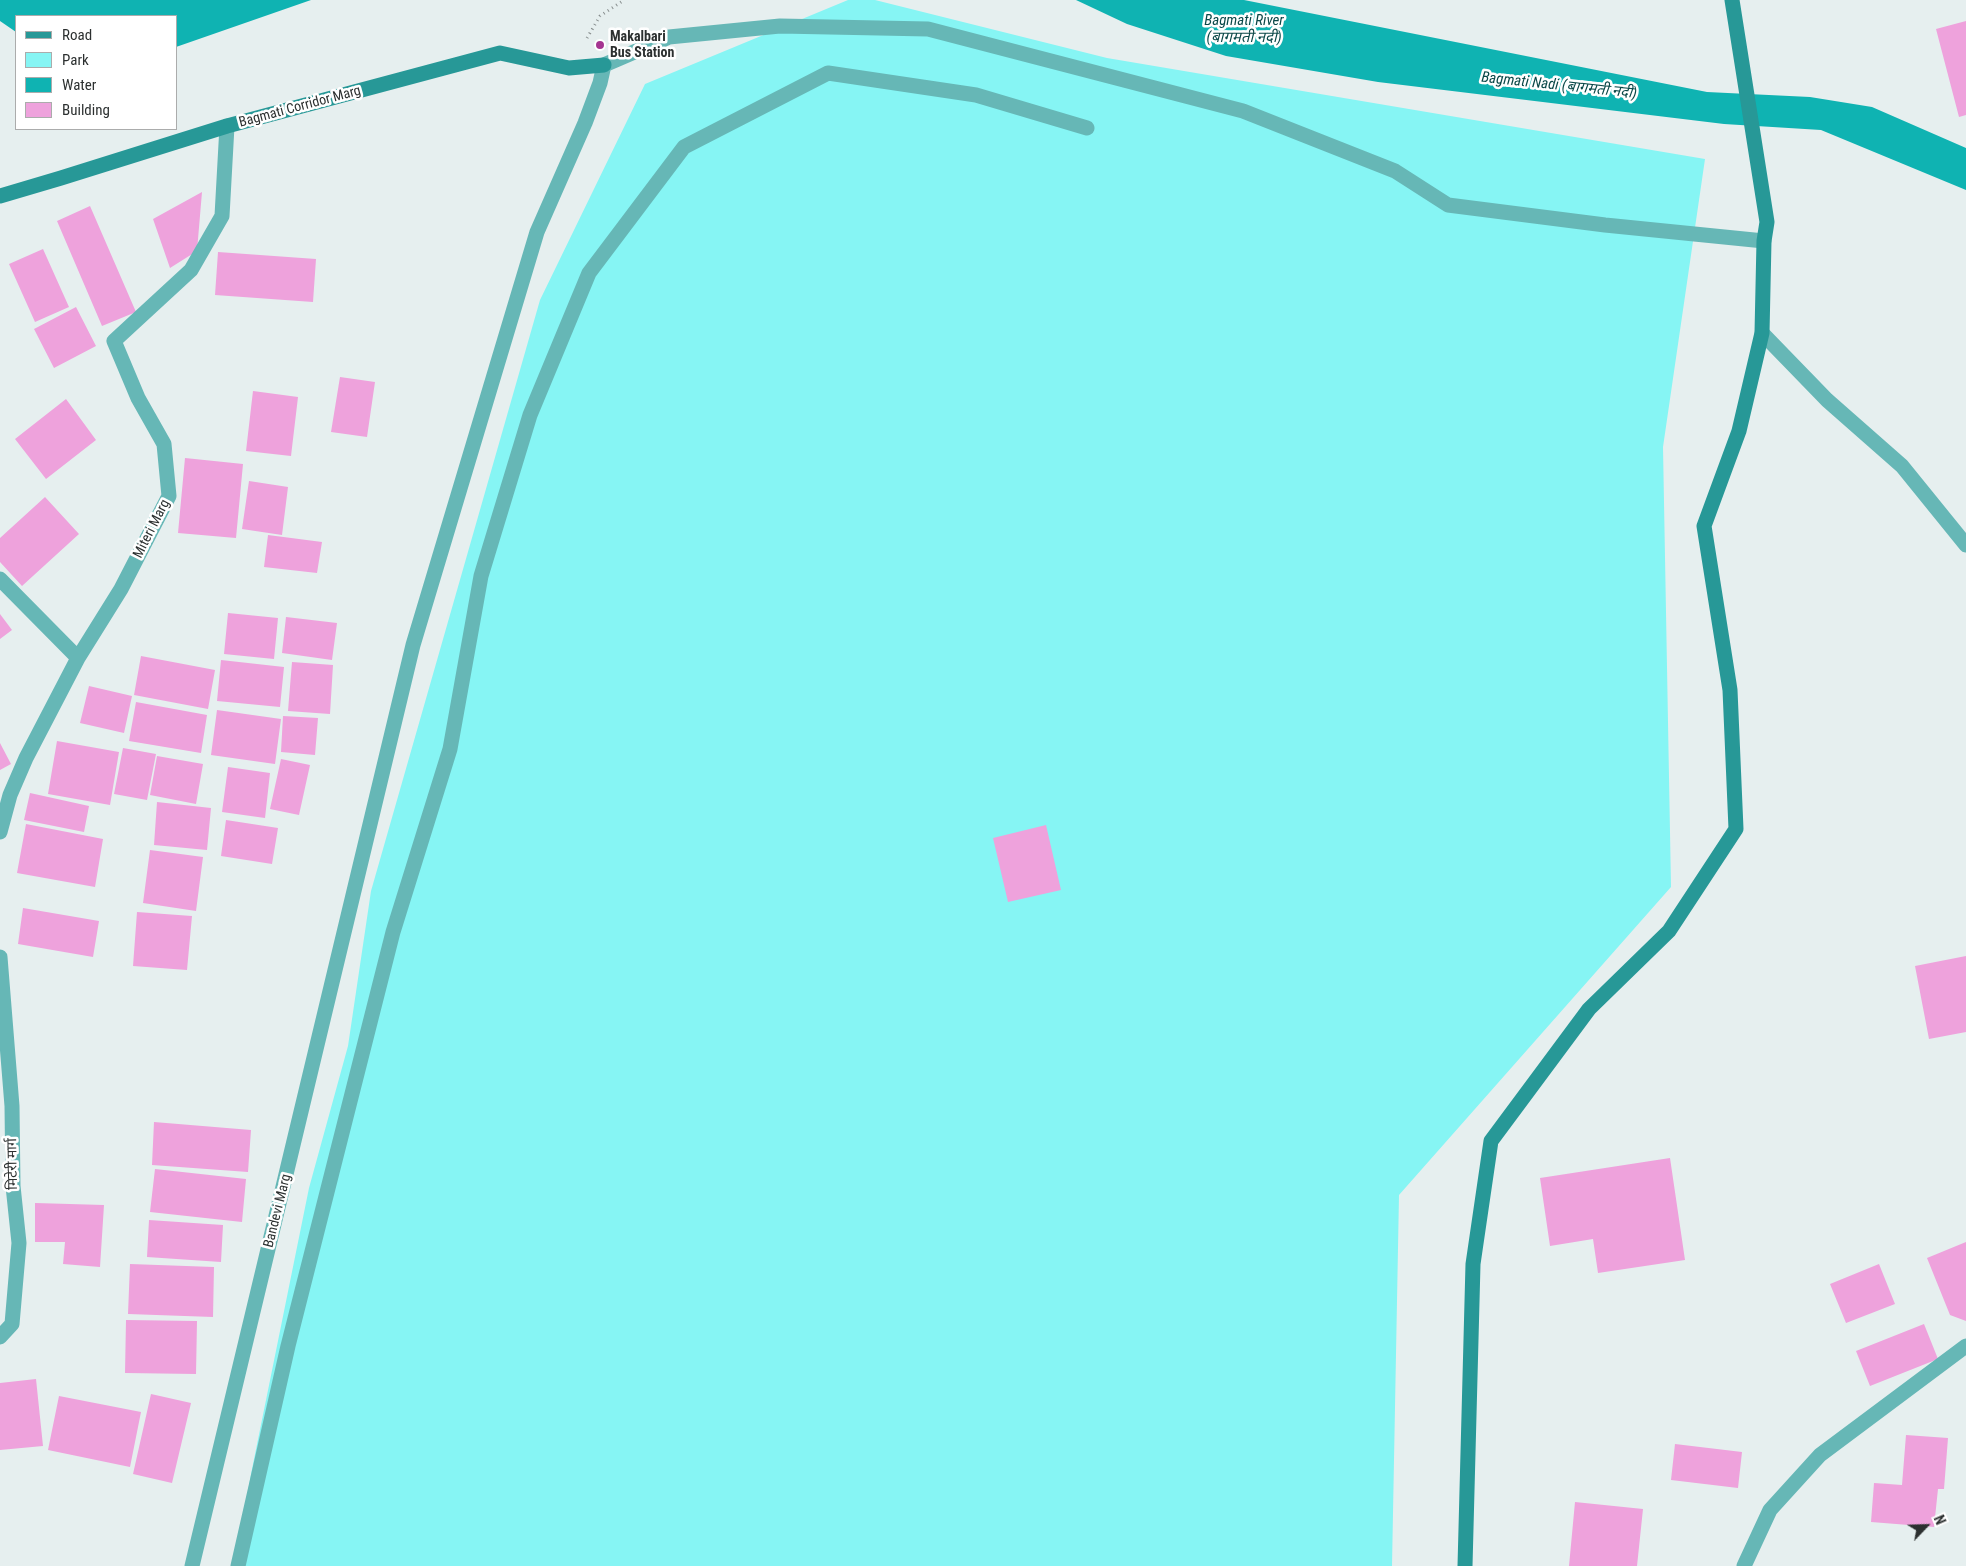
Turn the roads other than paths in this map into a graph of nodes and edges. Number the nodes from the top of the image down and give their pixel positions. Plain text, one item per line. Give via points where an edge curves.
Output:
1 (1732, 0) edge
2 (604, 65) junction
3 (227, 126) junction
4 (1087, 128) dead end
5 (0, 196) edge
6 (1764, 241) junction
7 (1762, 333) junction
8 (1966, 545) edge
9 (0, 579) edge
10 (78, 658) junction
11 (0, 832) edge
12 (0, 957) edge
13 (0, 1337) edge
14 (1966, 1346) edge
15 (192, 1566) edge
16 (238, 1566) edge
17 (1465, 1566) edge
18 (1744, 1566) edge

1 - 6 street via 1767,222
2 - 3 street, Bagmati Corridor Marg via 568,68 500,53
2 - 6 street via 669,37 780,26 928,29 1244,111 1395,171 1448,205
2 - 15 street, Bandevi Marg via 585,123 537,232 413,645
3 - 5 street, Bagmati Corridor Marg
3 - 10 street, Miteri Marg via 222,216 191,270 114,341 138,398 164,444 169,496 121,589
4 - 16 street via 976,95 828,73 684,147 589,273 530,415 481,576 450,749 393,932 288,1346
6 - 7 street
7 - 8 street via 1828,400 1902,466
7 - 17 street via 1739,431 1704,526 1730,690 1736,829 1668,932 1589,1009 1491,1141 1473,1264
9 - 10 street
10 - 11 street, Miteri Marg via 26,758 10,795
12 - 13 street, मिटेरी मार्ग via 19,1243 12,1324
14 - 18 street via 1820,1454 1770,1510

